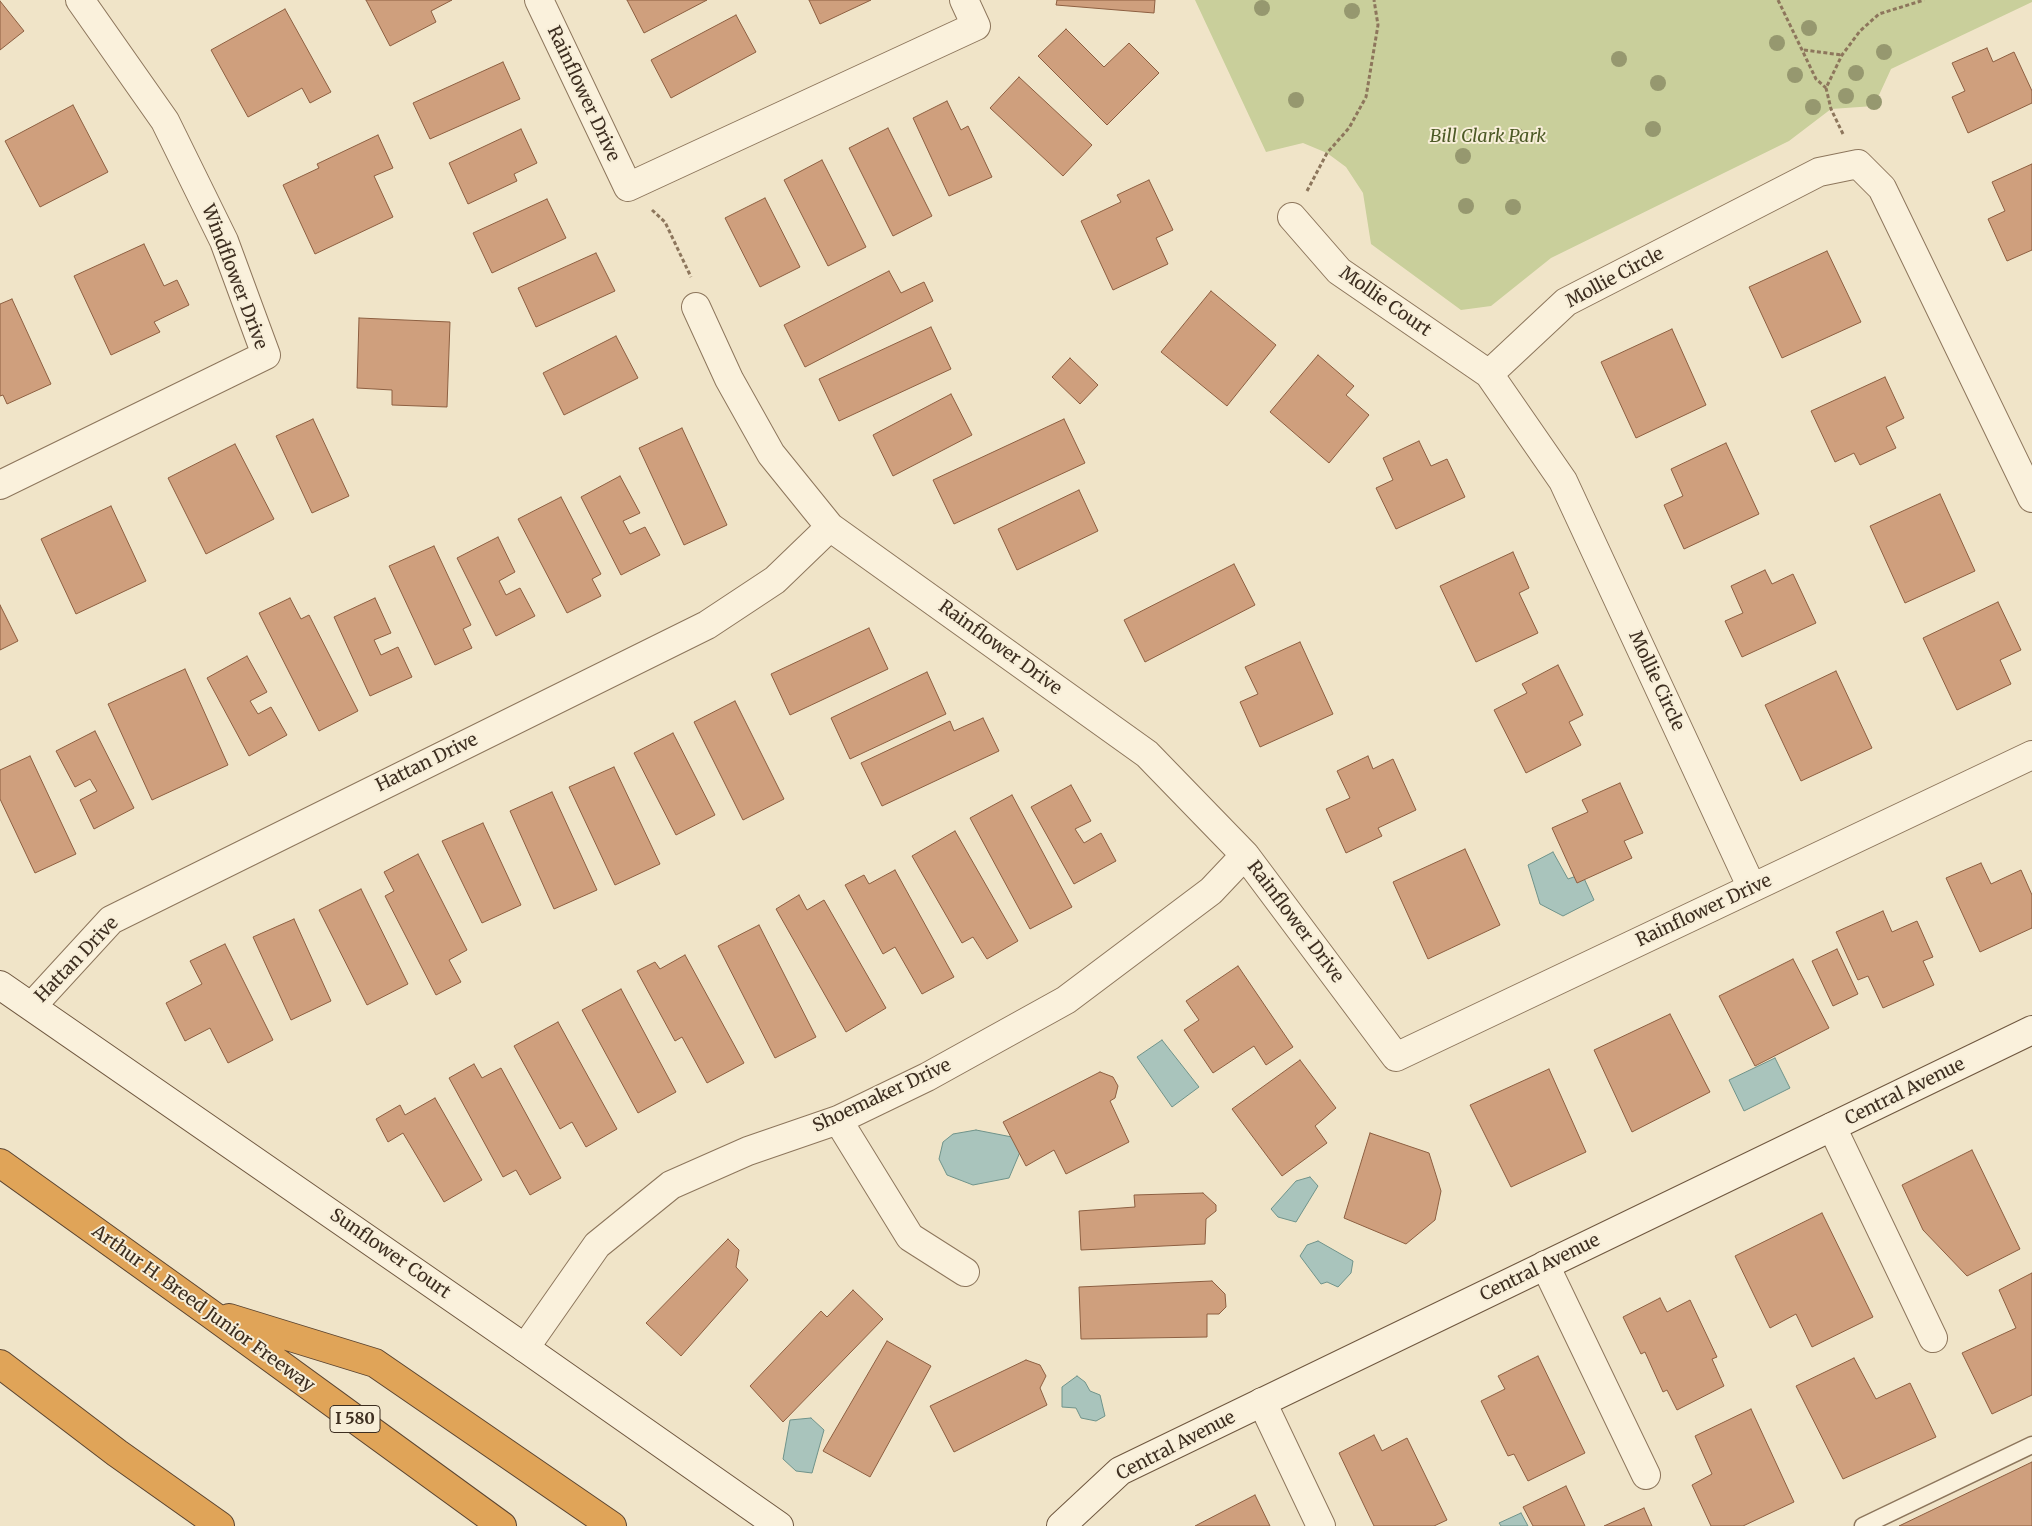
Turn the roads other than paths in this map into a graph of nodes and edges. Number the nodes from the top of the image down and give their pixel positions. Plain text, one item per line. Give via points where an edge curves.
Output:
1 (80, 0) edge
2 (539, 0) edge
3 (964, 0) edge
4 (1292, 218) road end
5 (696, 306) road end
6 (1489, 374) junction
7 (0, 485) edge
8 (2032, 498) edge
9 (830, 527) junction
10 (2032, 755) edge
11 (1245, 856) junction
12 (1752, 888) junction
13 (0, 985) edge
14 (32, 1006) junction
15 (2032, 1030) edge
16 (838, 1120) junction
17 (1832, 1127) junction
18 (0, 1163) edge
19 (1545, 1265) junction
20 (966, 1272) dead end
21 (208, 1312) junction
22 (1933, 1338) dead end
23 (525, 1348) junction
24 (0, 1364) edge
25 (1262, 1402) junction
26 (2032, 1445) edge
27 (1646, 1476) dead end
28 (220, 1526) edge
29 (502, 1526) edge
30 (612, 1526) edge
31 (778, 1526) edge
32 (1061, 1526) edge
33 (1321, 1526) edge
34 (1863, 1526) edge

1 - 7 street, Windflower Drive via 165,120 224,240 266,355
2 - 3 street, Rainflower Drive via 628,187 976,26
4 - 6 street, Mollie Court via 1339,271
5 - 9 street, Rainflower Drive via 729,379 771,454
6 - 8 street, Mollie Circle via 1566,302 1820,172 1858,164 1882,188
6 - 12 street, Mollie Circle via 1563,481
9 - 11 street, Rainflower Drive via 1147,754
9 - 14 street, Hattan Drive via 775,580 707,625 111,920
10 - 12 street, Rainflower Drive
11 - 12 street, Rainflower Drive via 1396,1057
11 - 16 street, Shoemaker Drive via 1211,891 1066,1000 927,1077
13 - 14 street, Sunflower Court
14 - 23 street, Sunflower Court
15 - 17 street, Central Avenue
16 - 20 street via 910,1238
16 - 23 street, Shoemaker Drive via 748,1151 671,1185 597,1244
17 - 19 street, Central Avenue
17 - 22 street
18 - 21 highway, Arthur H. Breed Junior Freeway / I 580
19 - 25 street, Central Avenue
19 - 27 street
21 - 29 highway, Arthur H. Breed Junior Freeway / I 580
21 - 30 highway via 375,1364
23 - 31 street, Sunflower Court
24 - 28 highway
25 - 32 street, Central Avenue via 1120,1471
25 - 33 street
26 - 34 lane

